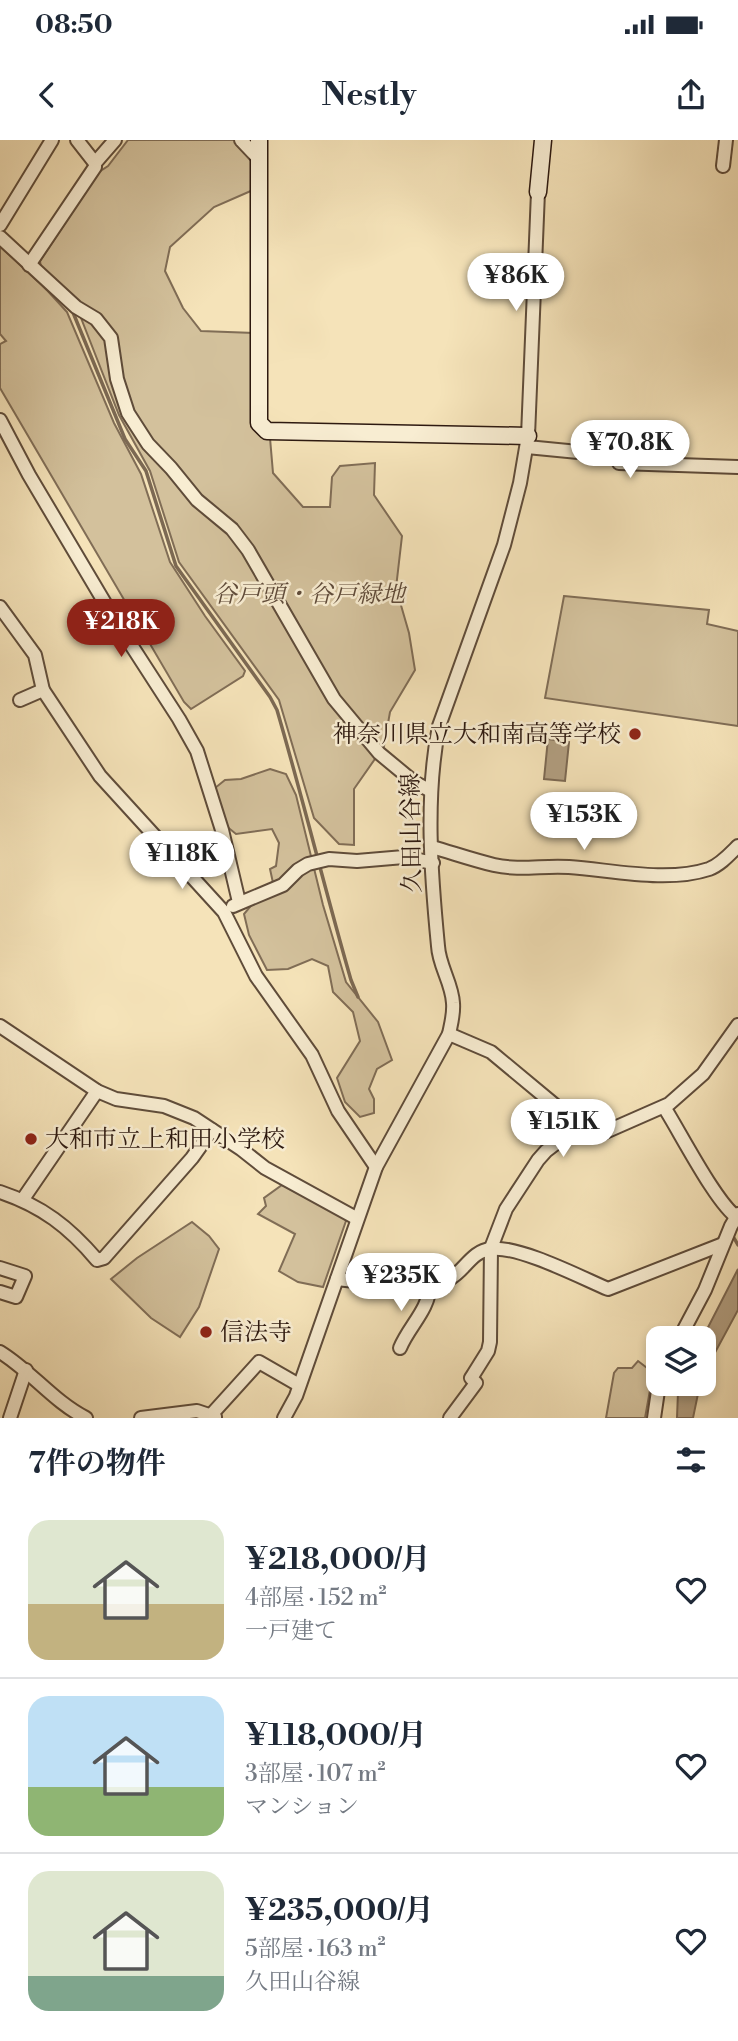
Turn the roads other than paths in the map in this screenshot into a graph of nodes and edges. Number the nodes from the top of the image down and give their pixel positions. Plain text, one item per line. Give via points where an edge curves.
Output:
1 (52, 140) edge
2 (77, 140) edge
3 (115, 140) edge
4 (241, 140) edge
5 (258, 140) edge
6 (543, 140) edge
7 (726, 140) edge
8 (259, 159) junction
9 (95, 163) junction
10 (723, 166) dead end
11 (538, 192) joint
12 (0, 225) edge
13 (0, 237) edge
14 (29, 265) junction
15 (0, 420) edge
16 (527, 442) junction
17 (738, 467) edge
18 (0, 607) edge
19 (43, 690) junction
20 (20, 700) dead end
21 (431, 791) junction
22 (738, 846) edge
23 (432, 847) junction
24 (433, 863) junction
25 (239, 902) junction
26 (224, 912) junction
27 (0, 1026) edge
28 (738, 1026) edge
29 (449, 1034) junction
30 (97, 1091) junction
31 (664, 1107) junction
32 (212, 1130) junction
33 (568, 1134) junction
34 (376, 1167) junction
35 (0, 1192) edge
36 (23, 1199) junction
37 (737, 1216) edge
38 (356, 1218) junction
39 (723, 1244) junction
40 (491, 1248) junction
41 (0, 1268) edge
42 (337, 1279) junction
43 (429, 1285) junction
44 (0, 1292) edge
45 (686, 1326) edge
46 (400, 1348) dead end
47 (0, 1352) edge
48 (26, 1370) junction
49 (299, 1385) junction
50 (657, 1396) edge
51 (180, 1415) edge
52 (214, 1416) edge
53 (10, 1418) edge
54 (86, 1418) edge
55 (141, 1418) edge
56 (285, 1418) edge
57 (450, 1418) edge
58 (654, 1418) edge

1 - 12 street
2 - 9 street
3 - 9 street
4 - 8 street
5 - 8 street
6 - 11 street, 久田山谷線
7 - 10 street
8 - 16 street via 261,427 267,431
9 - 14 street
11 - 16 street, 久田山谷線
13 - 14 street
14 - 21 street via 96,319 111,338 128,413 148,444 197,500 232,529 248,550 334,699 379,752
15 - 25 street via 197,751
16 - 17 street via 619,456 619,463
16 - 21 street, 久田山谷線 via 504,545 439,726
18 - 19 street via 35,655
19 - 20 street
19 - 26 street via 100,776
21 - 23 street, 久田山谷線
22 - 23 street via 710,869 686,874 631,874 566,866 523,870
23 - 24 street, 久田山谷線
24 - 25 street via 404,857 329,859 308,864 283,885
24 - 29 street, 久田山谷線 via 438,950 453,1002
25 - 26 street
26 - 34 street via 257,976 313,1055 338,1111
27 - 30 street
28 - 31 street via 703,1074
29 - 33 street via 491,1052 556,1106
29 - 34 street, 久田山谷線
30 - 32 street via 164,1106
30 - 36 street
31 - 33 street via 603,1133
31 - 37 street via 718,1195
32 - 36 street via 104,1258 97,1260 75,1235
32 - 38 street via 265,1168
33 - 40 street via 546,1151 516,1192
34 - 38 street, 久田山谷線
35 - 36 street
37 - 39 street
38 - 42 street, 久田山谷線
39 - 40 street via 608,1289 535,1258
39 - 45 street
40 - 43 street via 472,1256 449,1280
40 - 57 street via 488,1352 472,1375 476,1383
41 - 44 street via 25,1276 16,1297
42 - 43 street
42 - 49 street, 久田山谷線
43 - 46 street via 422,1312
47 - 48 street
48 - 53 street
48 - 54 street
49 - 52 street via 259,1362
49 - 56 street, 久田山谷線
50 - 58 street
51 - 52 street via 197,1411
51 - 55 street

